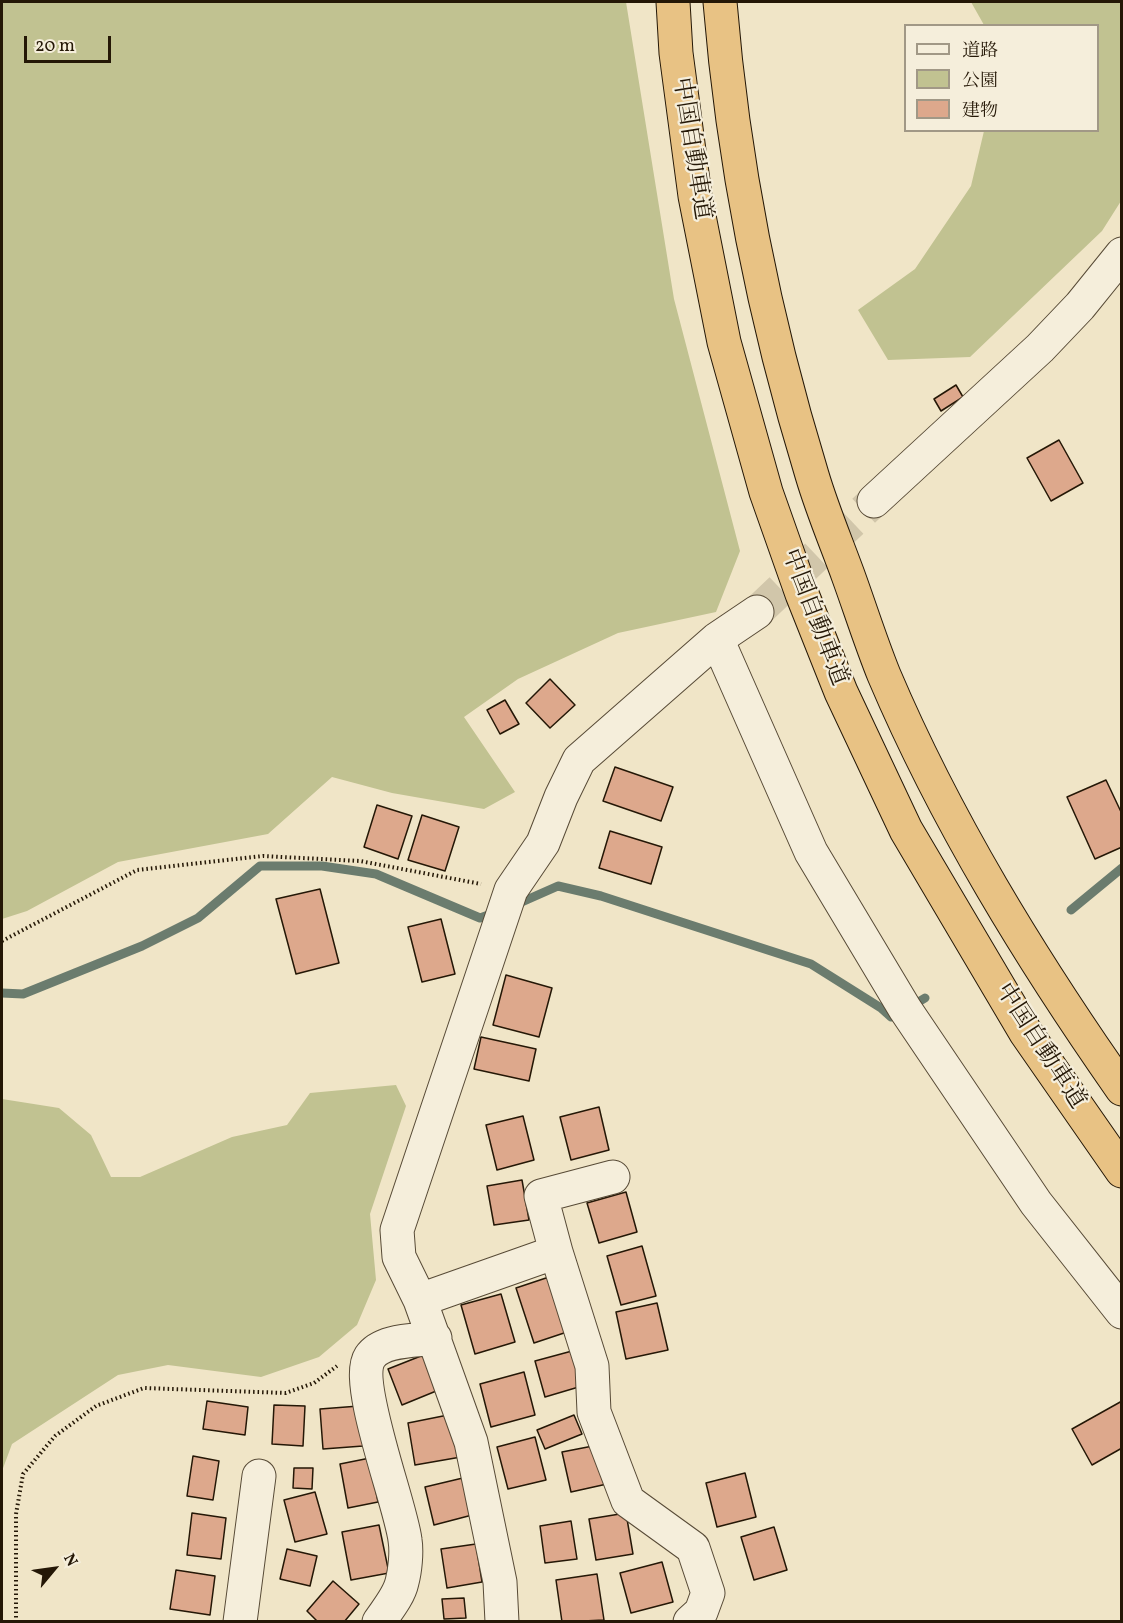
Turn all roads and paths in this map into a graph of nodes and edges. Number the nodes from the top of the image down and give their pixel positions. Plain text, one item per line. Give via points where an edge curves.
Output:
1 (673, 2) edge
2 (720, 2) edge
3 (1122, 254) edge
4 (874, 501) tunnel mouth
5 (757, 612) tunnel mouth
6 (717, 639) junction
7 (511, 890) junction
8 (2, 941) edge
9 (1122, 1089) edge
10 (1122, 1171) edge
11 (613, 1177) dead end
12 (556, 1252) junction
13 (420, 1300) junction
14 (1122, 1312) edge
15 (435, 1338) junction
16 (341, 1363) dead end
17 (259, 1476) dead end
18 (16, 1622) edge
19 (240, 1622) edge
20 (379, 1622) edge
21 (502, 1622) edge
22 (690, 1622) edge

1 - 10 highway, 中国自動車道 via 695,196 724,342 766,492 807,605 841,692 906,830 1026,1033
2 - 9 highway, 中国自動車道 via 743,187 772,327 812,477 884,674 945,803 996,893 1068,1011
3 - 4 street via 1040,348
5 - 6 street
6 - 7 street via 579,760 543,843
6 - 14 street via 816,862 906,1009 1030,1193
7 - 8 path via 360,861 263,856 137,870
7 - 13 street via 398,1230 399,1257
11 - 12 street via 541,1196
12 - 13 street
12 - 22 street via 592,1366 594,1412 628,1501 693,1548 708,1593 700,1612
13 - 15 street
15 - 20 street via 384,1345 370,1357 365,1374 405,1541 402,1582
15 - 21 street via 471,1442 501,1582
16 - 18 path via 314,1383 286,1393 144,1388 96,1406 55,1436 23,1474 16,1514
17 - 19 street

